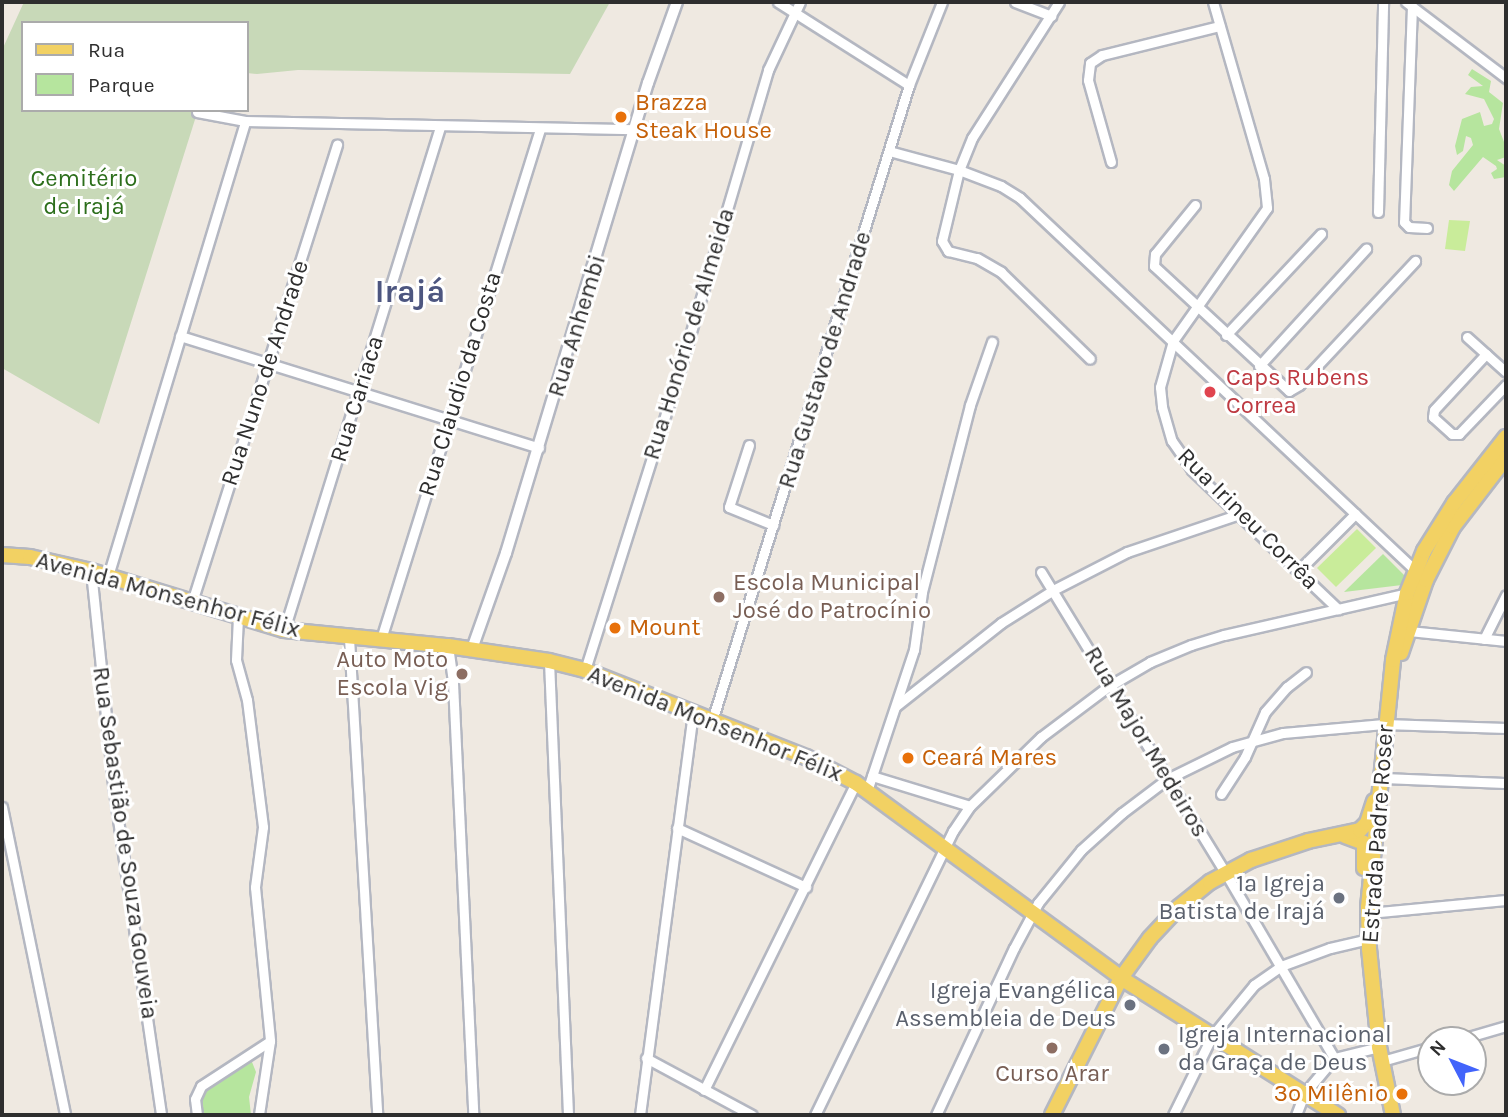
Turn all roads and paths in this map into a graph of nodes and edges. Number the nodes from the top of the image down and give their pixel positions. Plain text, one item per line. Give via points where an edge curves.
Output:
1 (677, 2) edge
2 (778, 2) edge
3 (800, 2) edge
4 (942, 2) edge
5 (1015, 2) edge
6 (1059, 2) edge
7 (1213, 2) edge
8 (1383, 2) edge
9 (1409, 4) edge
10 (793, 12) junction
11 (1051, 16) junction
12 (1219, 26) junction
13 (1506, 78) edge
14 (909, 85) junction
15 (197, 112) edge
16 (245, 121) junction
17 (440, 127) junction
18 (540, 129) junction
19 (634, 129) junction
20 (337, 144) dead end
21 (890, 151) junction
22 (1111, 162) dead end
23 (959, 170) junction
24 (1195, 205) dead end
25 (1378, 212) dead end
26 (1427, 228) dead end
27 (1321, 234) dead end
28 (1366, 249) dead end
29 (1415, 261) dead end
30 (1197, 306) junction
31 (1226, 335) junction
32 (180, 336) junction
33 (1467, 337) dead end
34 (1173, 341) junction
35 (992, 342) dead end
36 (1486, 354) junction
37 (1090, 359) dead end
38 (269, 365) junction
39 (1259, 366) junction
40 (1506, 372) edge
41 (1506, 385) edge
42 (359, 393) junction
43 (449, 421) junction
44 (1506, 437) edge
45 (748, 446) dead end
46 (539, 447) junction
47 (1506, 458) edge
48 (1239, 514) junction
49 (1355, 514) junction
50 (773, 525) junction
51 (2, 555) edge
52 (1415, 570) junction
53 (91, 571) junction
54 (1298, 571) junction
55 (1041, 572) dead end
56 (108, 576) junction
57 (1426, 580) junction
58 (1055, 589) junction
59 (1407, 593) junction
60 (1506, 595) edge
61 (192, 602) junction
62 (1338, 609) junction
63 (238, 617) junction
64 (284, 630) junction
65 (1409, 631) junction
66 (349, 638) junction
67 (380, 639) junction
68 (1484, 639) junction
69 (1506, 641) edge
70 (448, 646) junction
71 (472, 649) junction
72 (549, 660) junction
73 (585, 670) junction
74 (1306, 673) dead end
75 (1392, 677) junction
76 (1109, 686) junction
77 (896, 706) junction
78 (693, 714) junction
79 (712, 721) junction
80 (1384, 724) junction
81 (1506, 728) edge
82 (1251, 741) junction
83 (872, 776) junction
84 (1167, 779) junction
85 (1382, 779) junction
86 (1506, 783) edge
87 (862, 787) junction
88 (1221, 794) dead end
89 (970, 806) junction
90 (2, 807) edge
91 (677, 828) junction
92 (1342, 835) junction
93 (944, 848) junction
94 (1226, 872) junction
95 (806, 887) junction
96 (1506, 900) edge
97 (1368, 910) junction
98 (1031, 914) junction
99 (1368, 939) junction
100 (1102, 964) junction
101 (1281, 965) junction
102 (1121, 978) junction
103 (1141, 991) junction
104 (1108, 1003) junction
105 (1506, 1026) edge
106 (1487, 1032) edge
107 (1212, 1037) junction
108 (270, 1041) junction
109 (1417, 1050) edge
110 (1380, 1054) junction
111 (646, 1058) junction
112 (1334, 1058) junction
113 (704, 1090) junction
114 (1304, 1094) junction
115 (65, 1115) edge
116 (161, 1115) edge
117 (197, 1115) edge
118 (259, 1115) edge
119 (377, 1115) edge
120 (473, 1115) edge
121 (568, 1115) edge
122 (640, 1115) edge
123 (752, 1115) edge
124 (815, 1115) edge
125 (936, 1115) edge
126 (1052, 1115) edge
127 (1173, 1115) edge
128 (1296, 1115) edge
129 (1338, 1115) edge
130 (1393, 1115) edge

1 - 19 street, Rua Anhembi
2 - 10 street
3 - 10 street, Rua Honório de Almeida
4 - 14 street, Rua Gustavo de Andrade
5 - 11 street
6 - 11 street
7 - 12 street, Rua Irineu Corrêa
8 - 25 street
9 - 13 street
9 - 26 street via 1404,222 1409,228
10 - 14 street
10 - 73 street, Rua Honório de Almeida via 768,70
11 - 23 street via 980,122
12 - 22 street via 1102,55 1090,63 1088,80
12 - 30 street, Rua Irineu Corrêa via 1268,201 1259,223
14 - 21 street, Rua Gustavo de Andrade
15 - 16 street
16 - 17 street
16 - 32 street
17 - 18 street
17 - 42 street, Rua Cariaca
18 - 19 street
18 - 43 street, Rua Claudio da Costa
19 - 46 street, Rua Anhembi
20 - 38 street, Rua Nuno de Andrade
21 - 23 street
21 - 50 street, Rua Gustavo de Andrade
23 - 34 street via 1020,198
23 - 37 street via 944,247 985,261 1001,272
24 - 30 street via 1153,261
27 - 31 street
28 - 39 street
29 - 39 street via 1299,385 1287,391
30 - 31 street
30 - 34 street, Rua Irineu Corrêa
31 - 39 street
32 - 38 street
32 - 56 street
33 - 36 street
34 - 48 street, Rua Irineu Corrêa via 1160,387 1172,441 1192,470
34 - 49 street
35 - 77 street via 970,405 922,592 914,650
36 - 40 street
36 - 41 street via 1434,410 1433,417 1452,434 1460,434
38 - 42 street
38 - 61 street, Rua Nuno de Andrade
42 - 43 street
42 - 64 street, Rua Cariaca
43 - 46 street
43 - 67 street, Rua Claudio da Costa
44 - 52 main road, Estrada Padre Roser via 1454,503
45 - 50 street via 729,507
46 - 71 street, Rua Anhembi
47 - 57 main road, Estrada Padre Roser via 1452,527
48 - 54 street, Rua Irineu Corrêa
48 - 58 street via 1127,552
49 - 52 street
49 - 54 street
50 - 79 street, Rua Gustavo de Andrade
51 - 53 main road, Avenida Monsenhor Félix
52 - 57 street
52 - 59 main road, Estrada Padre Roser
53 - 56 main road, Avenida Monsenhor Félix
53 - 116 street, Rua Sebastião de Souza Gouveia via 113,785
54 - 62 street, Rua Irineu Corrêa
55 - 58 street, Rua Major Medeiros
56 - 61 main road, Avenida Monsenhor Félix
57 - 65 main road, Estrada Padre Roser
58 - 76 street, Rua Major Medeiros
58 - 77 street via 1001,623
59 - 62 street
59 - 75 main road, Estrada Padre Roser
60 - 68 street
61 - 63 main road, Avenida Monsenhor Félix
62 - 76 street via 1191,645
63 - 64 main road, Avenida Monsenhor Félix
63 - 108 street via 236,660 247,700 263,827 255,887
64 - 66 main road, Avenida Monsenhor Félix
65 - 68 street
65 - 75 main road, Estrada Padre Roser
66 - 67 main road, Avenida Monsenhor Félix
66 - 119 street
67 - 70 main road, Avenida Monsenhor Félix
68 - 69 street
70 - 71 main road, Avenida Monsenhor Félix
70 - 120 street
71 - 72 main road, Avenida Monsenhor Félix
72 - 73 main road, Avenida Monsenhor Félix
72 - 121 street
73 - 78 main road, Avenida Monsenhor Félix
74 - 82 street via 1265,712
75 - 80 main road, Estrada Padre Roser
76 - 84 street, Rua Major Medeiros
76 - 89 street via 1041,737
77 - 83 street
78 - 79 main road, Avenida Monsenhor Félix
78 - 91 street
79 - 87 main road, Avenida Monsenhor Félix via 806,757
80 - 81 street
80 - 82 street via 1324,727
80 - 85 main road, Estrada Padre Roser
82 - 84 street
82 - 88 street
83 - 87 street
83 - 89 street
84 - 94 street, Rua Major Medeiros
84 - 98 street via 1082,850
85 - 86 street
85 - 92 main road via 1367,823
85 - 97 main road, Estrada Padre Roser
87 - 93 main road, Avenida Monsenhor Félix
87 - 95 street
89 - 93 street
90 - 115 street
91 - 95 street
91 - 111 street
92 - 94 main road via 1288,847
92 - 97 main road via 1364,844
93 - 98 main road, Avenida Monsenhor Félix
93 - 124 street
94 - 101 street, Rua Major Medeiros
94 - 102 main road via 1165,921
95 - 113 street
96 - 97 street
97 - 99 main road, Estrada Padre Roser
98 - 100 main road, Avenida Monsenhor Félix
98 - 125 street
99 - 101 street
99 - 110 main road, Estrada Padre Roser
100 - 102 main road, Avenida Monsenhor Félix
100 - 104 main road via 1118,979
101 - 107 street via 1246,993
101 - 112 street, Rua Major Medeiros
102 - 103 main road, Avenida Monsenhor Félix
102 - 104 main road
103 - 104 main road
103 - 107 main road, Avenida Monsenhor Félix
104 - 126 main road
105 - 106 street
107 - 114 main road, Avenida Monsenhor Félix
107 - 127 street
108 - 117 street via 201,1086 195,1098
108 - 118 street
109 - 110 street
110 - 112 street
110 - 130 main road, Estrada Padre Roser
111 - 113 street
111 - 122 street
112 - 114 street
113 - 123 street
114 - 128 street
114 - 129 main road, Avenida Monsenhor Félix

